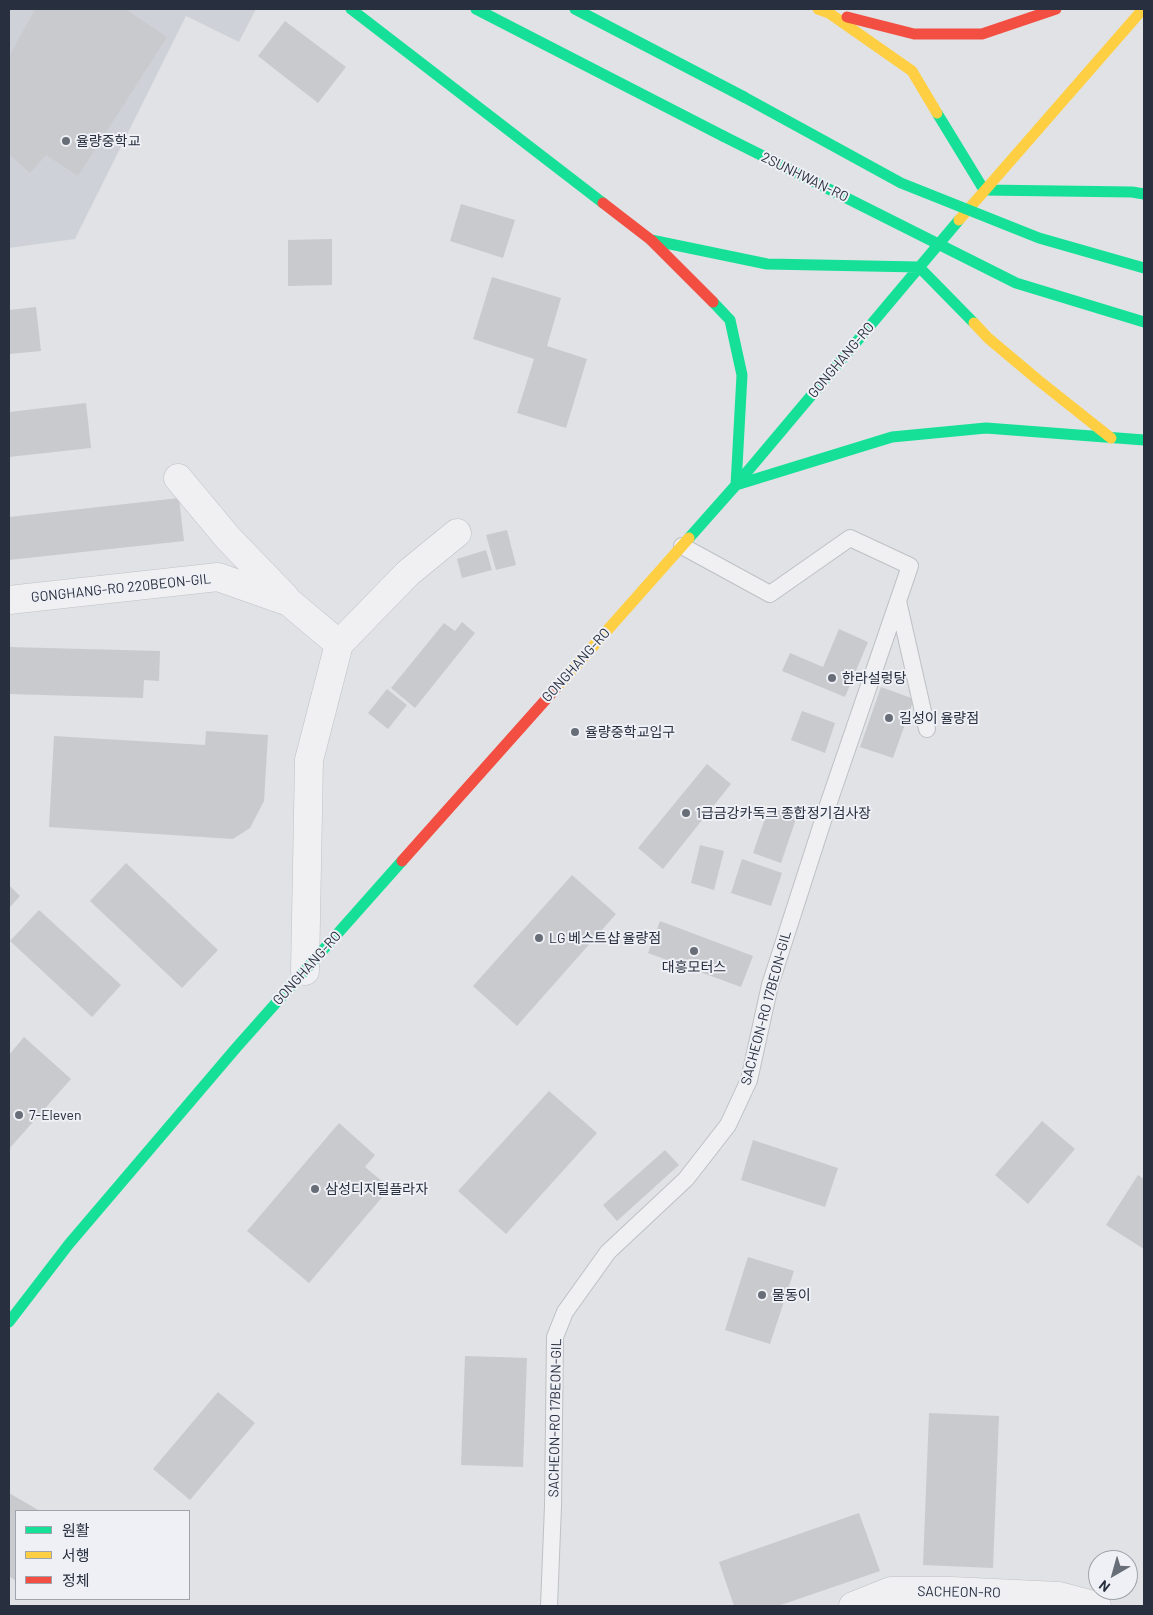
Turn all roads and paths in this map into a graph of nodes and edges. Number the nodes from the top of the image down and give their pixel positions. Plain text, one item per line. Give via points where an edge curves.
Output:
1 (352, 9) edge
2 (476, 9) edge
3 (575, 9) edge
4 (1056, 9) edge
5 (1143, 9) edge
6 (824, 11) edge
7 (984, 190) junction
8 (1144, 194) edge
9 (651, 240) junction
10 (919, 267) junction
11 (1144, 268) edge
12 (1144, 322) edge
13 (1111, 438) junction
14 (1144, 440) edge
15 (178, 478) dead end
16 (736, 485) junction
17 (457, 533) dead end
18 (682, 546) junction
19 (9, 600) edge
20 (898, 601) junction
21 (289, 602) junction
22 (339, 644) junction
23 (927, 729) dead end
24 (305, 970) junction
25 (9, 1322) edge
26 (549, 1606) edge
27 (853, 1606) edge
28 (1097, 1606) edge

1 - 9 street
2 - 12 street, 2SUNHWAN-RO, bridge via 1016,283
3 - 11 street, bridge via 902,183 1039,238
4 - 6 street via 982,34 914,34
5 - 7 street, GONGHANG-RO
6 - 7 street via 912,71
7 - 8 street
7 - 10 street, GONGHANG-RO
9 - 10 street via 767,264
9 - 16 street via 730,320 742,374
10 - 13 street via 988,338
10 - 16 street, GONGHANG-RO
13 - 14 street
13 - 16 street via 986,428 892,437
15 - 21 street, GONGHANG-RO 220BEON-GIL via 228,538
16 - 18 street, GONGHANG-RO
17 - 22 street via 408,573
18 - 20 lane, SACHEON-RO 17BEON-GIL via 770,594 850,538 910,566
18 - 24 street, GONGHANG-RO
19 - 21 street, GONGHANG-RO 220BEON-GIL via 218,577
20 - 23 lane
20 - 26 lane, SACHEON-RO 17BEON-GIL via 770,985 749,1080 728,1125 686,1179 608,1252 565,1312 555,1337
21 - 22 street, GONGHANG-RO 220BEON-GIL
22 - 24 street via 309,760
24 - 25 street, GONGHANG-RO via 69,1244
27 - 28 street, SACHEON-RO via 891,1592 951,1591 1059,1596

